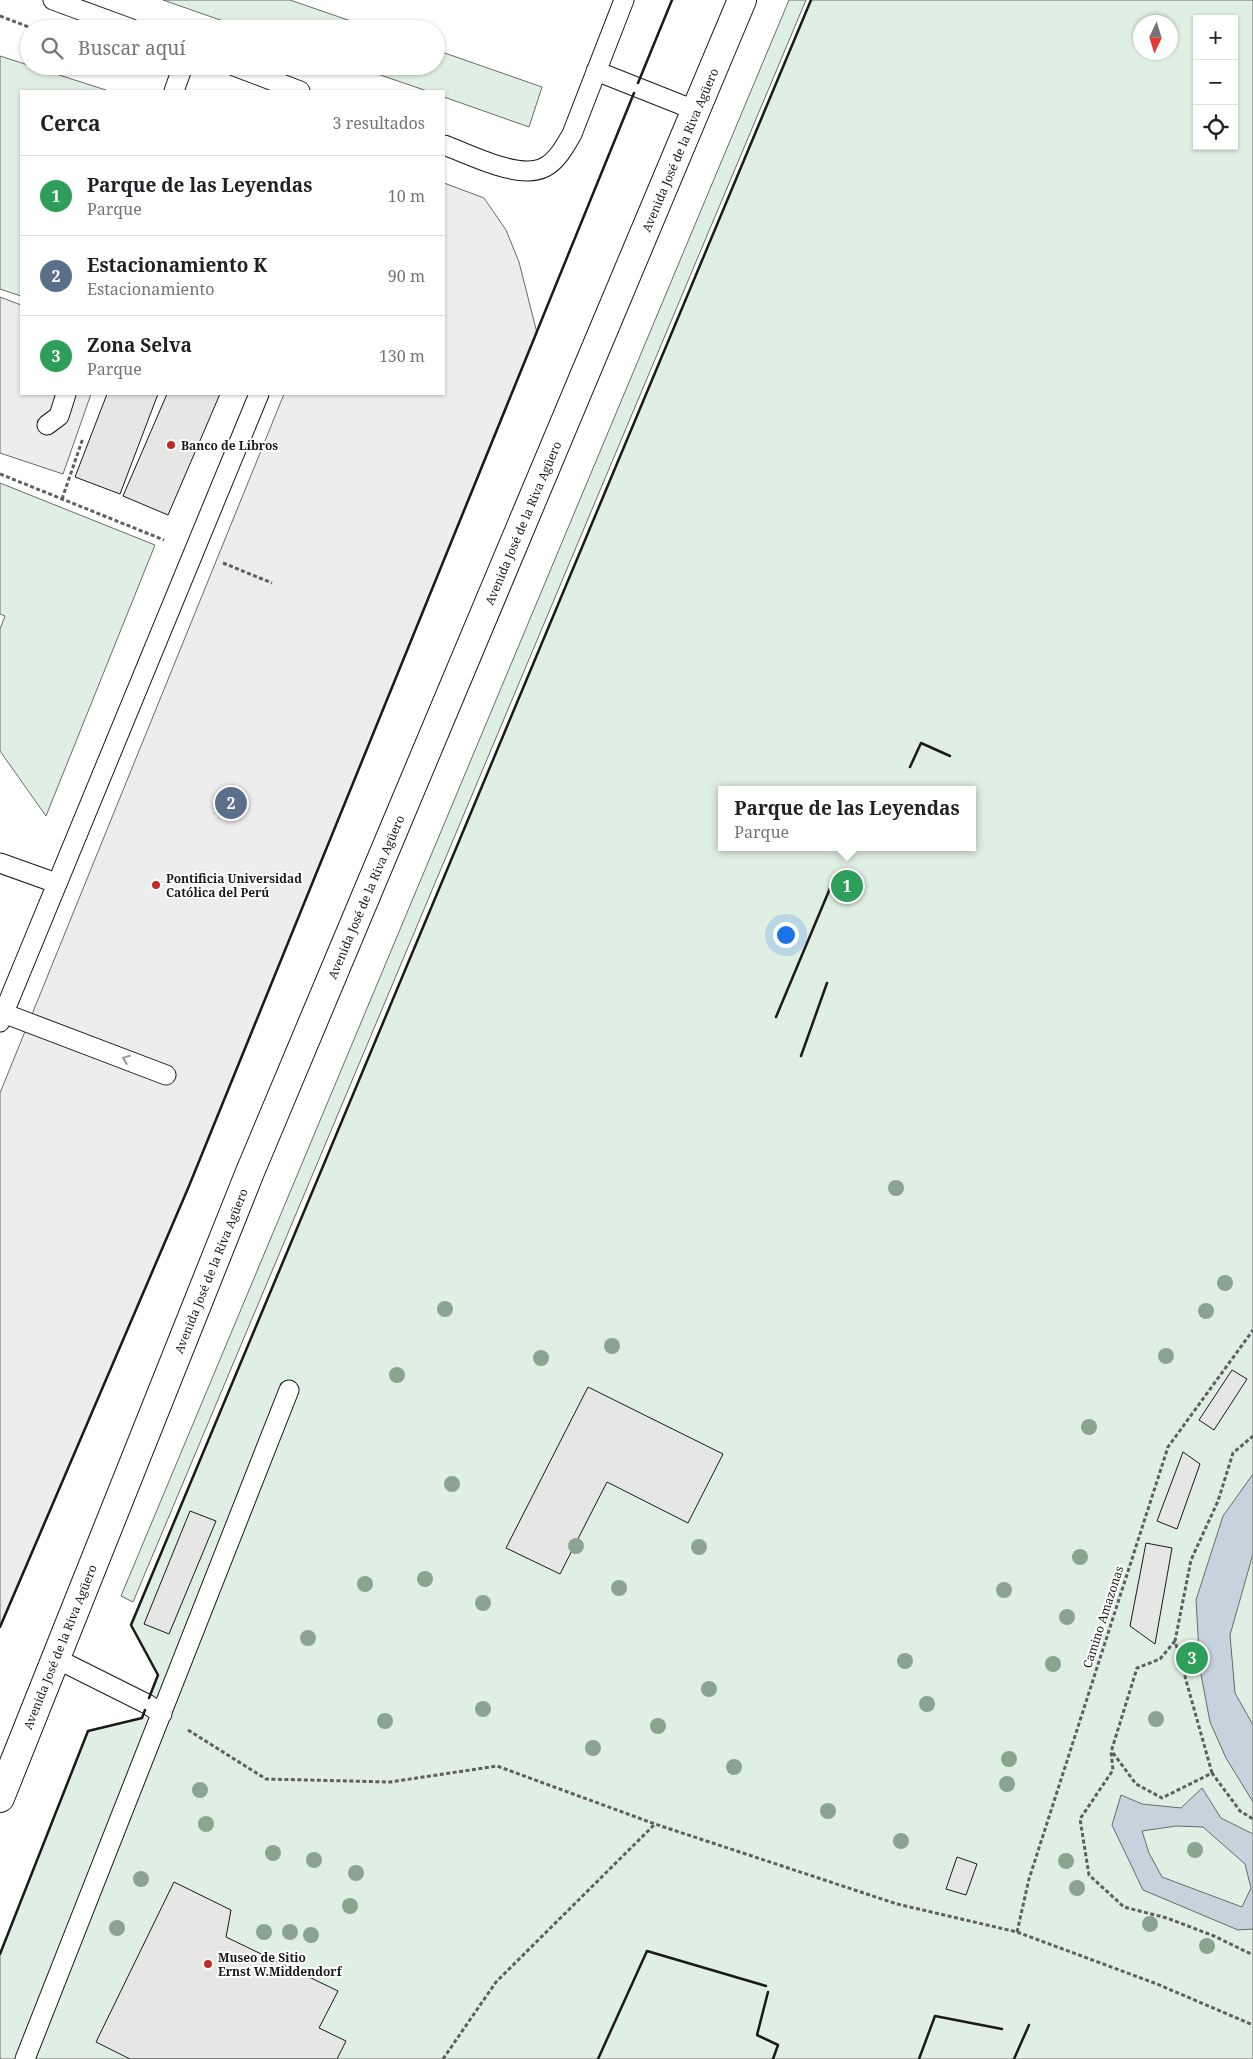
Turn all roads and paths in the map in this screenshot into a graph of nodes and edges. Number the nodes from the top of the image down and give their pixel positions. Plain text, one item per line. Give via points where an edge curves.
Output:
1 (52, 0) edge
2 (624, 0) edge
3 (742, 0) edge
4 (0, 16) edge
5 (107, 20) edge
6 (20, 24) edge
7 (596, 71) junction
8 (180, 75) edge
9 (258, 75) edge
10 (174, 90) edge
11 (297, 90) edge
12 (697, 111) junction
13 (445, 144) edge
14 (66, 395) edge
15 (258, 395) edge
16 (47, 425) dead end
17 (84, 438) dead end
18 (0, 474) edge
19 (62, 499) junction
20 (193, 552) junction
21 (272, 583) dead end
22 (0, 863) edge
23 (56, 883) junction
24 (2, 1017) edge
25 (166, 1075) dead end
26 (1253, 1330) edge
27 (290, 1390) dead end
28 (1253, 1436) edge
29 (1175, 1641) junction
30 (56, 1658) junction
31 (162, 1714) junction
32 (9, 1750) edge
33 (1111, 1752) junction
34 (1212, 1772) junction
35 (0, 1798) edge
36 (1253, 1819) edge
37 (655, 1824) junction
38 (1017, 1932) junction
39 (1253, 1955) edge
40 (1253, 2025) edge
41 (25, 2059) edge
42 (443, 2059) edge

1 - 5 lane
2 - 7 lane
3 - 12 street, Avenida José de la Riva Agüero
4 - 6 path
7 - 12 lane
7 - 13 lane via 572,134 562,151 545,167 515,171
8 - 10 lane
9 - 11 lane
12 - 30 street, Avenida José de la Riva Agüero via 250,1172
14 - 16 lane via 60,416
15 - 20 lane
17 - 19 path
18 - 19 path
19 - 20 path
20 - 21 path
20 - 23 lane
22 - 23 lane
23 - 24 lane
25 -> 24 lane via 86,1044
26 - 38 path, Camino Amazonas via 1168,1447 1029,1879
27 - 31 lane
28 - 29 path via 1233,1453 1218,1501 1191,1560
29 - 33 path via 1160,1660 1137,1668
29 - 34 path
30 - 31 lane
30 - 32 street, Avenida José de la Riva Agüero
31 - 37 path via 266,1778 390,1782 497,1766
31 - 41 lane
32 - 35 street, Avenida José de la Riva Agüero
33 - 34 path via 1136,1784 1162,1798
33 - 39 path via 1113,1770 1080,1819 1089,1875 1124,1907 1167,1918
34 - 36 path via 1240,1811
37 - 38 path via 897,1904
37 - 42 path via 496,1982
38 - 40 path via 1157,1984

